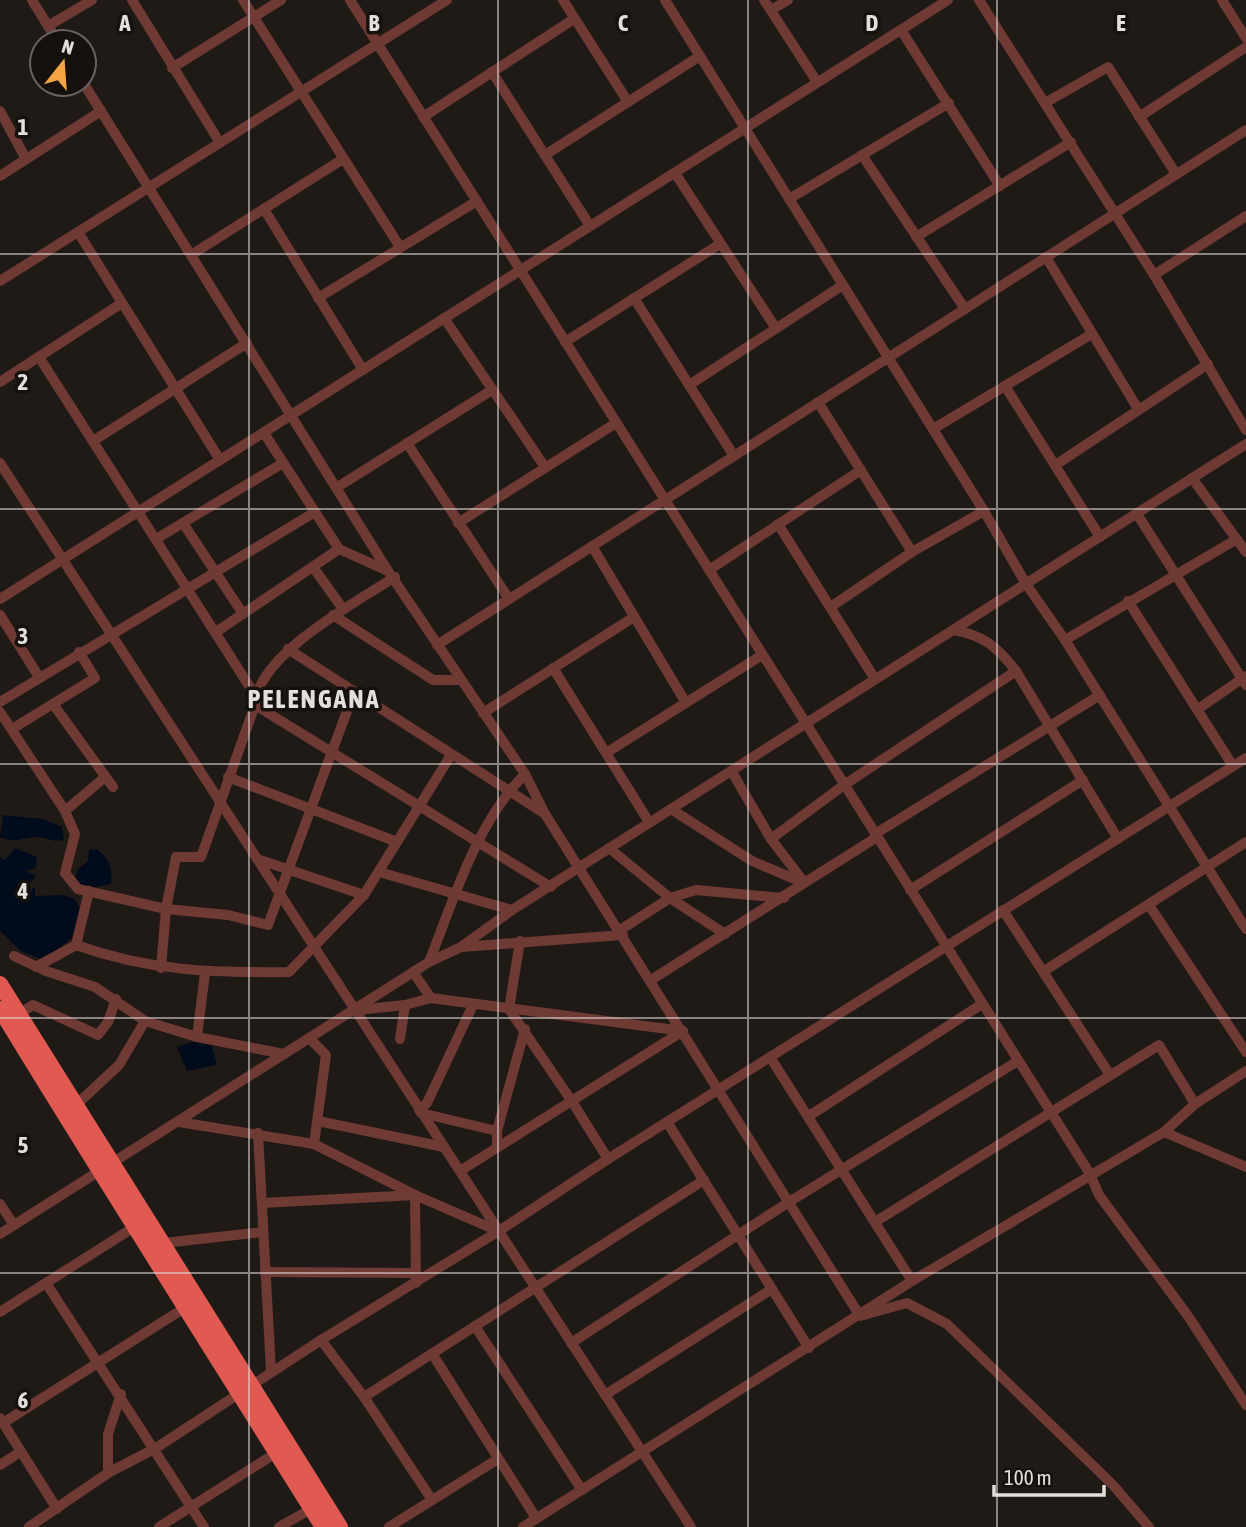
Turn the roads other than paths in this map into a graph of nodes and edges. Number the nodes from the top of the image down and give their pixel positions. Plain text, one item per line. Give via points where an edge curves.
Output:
1 (32, 0) edge
2 (92, 0) edge
3 (132, 0) edge
4 (243, 0) edge
5 (281, 0) edge
6 (349, 0) edge
7 (447, 0) edge
8 (563, 0) edge
9 (665, 0) edge
10 (764, 0) edge
11 (788, 0) edge
12 (948, 0) edge
13 (979, 0) edge
14 (1222, 0) edge
15 (771, 10) junction
16 (254, 17) junction
17 (574, 19) junction
18 (48, 26) joint
19 (901, 30) junction
20 (1246, 38) edge
21 (377, 44) junction
22 (1246, 47) edge
23 (700, 56) junction
24 (172, 68) junction
25 (492, 72) junction
26 (817, 82) junction
27 (300, 92) junction
28 (93, 98) edge
29 (628, 102) junction
30 (949, 103) junction
31 (1045, 103) junction
32 (0, 111) edge
33 (101, 111) junction
34 (423, 117) junction
35 (1139, 117) junction
36 (745, 128) junction
37 (1246, 130) edge
38 (1071, 142) junction
39 (219, 143) junction
40 (545, 155) junction
41 (862, 155) junction
42 (26, 159) junction
43 (343, 159) junction
44 (675, 173) junction
45 (1176, 174) junction
46 (0, 176) edge
47 (1000, 186) junction
48 (148, 188) junction
49 (789, 199) junction
50 (477, 201) junction
51 (264, 209) junction
52 (1113, 214) junction
53 (1246, 216) edge
54 (590, 226) junction
55 (78, 232) junction
56 (916, 237) junction
57 (720, 244) junction
58 (400, 247) junction
59 (191, 255) junction
60 (1046, 257) junction
61 (520, 270) junction
62 (1154, 275) junction
63 (0, 281) edge
64 (843, 285) junction
65 (318, 298) junction
66 (634, 298) junction
67 (122, 303) junction
68 (965, 309) junction
69 (444, 318) junction
70 (775, 327) junction
71 (1090, 335) junction
72 (565, 342) junction
73 (247, 343) junction
74 (40, 357) junction
75 (888, 357) junction
76 (1208, 364) junction
77 (363, 370) junction
78 (0, 382) edge
79 (689, 384) junction
80 (1005, 386) junction
81 (176, 388) junction
82 (492, 390) junction
83 (818, 402) junction
84 (1138, 409) junction
85 (291, 415) junction
86 (616, 423) junction
87 (933, 429) junction
88 (1246, 430) edge
89 (264, 433) junction
90 (93, 441) junction
91 (407, 443) junction
92 (1246, 444) edge
93 (734, 456) junction
94 (220, 460) junction
95 (0, 463) edge
96 (283, 463) junction
97 (1057, 464) junction
98 (545, 467) junction
99 (861, 470) junction
100 (1192, 478) junction
101 (336, 488) junction
102 (664, 500) junction
103 (985, 511) junction
104 (139, 512) junction
105 (315, 512) junction
106 (1136, 514) junction
107 (183, 523) junction
108 (458, 523) junction
109 (778, 524) junction
110 (1100, 537) junction
111 (156, 539) junction
112 (1237, 539) junction
113 (592, 547) junction
114 (339, 549) junction
115 (912, 552) junction
116 (1246, 552) edge
117 (63, 560) junction
118 (313, 566) junction
119 (709, 570) junction
120 (215, 571) junction
121 (1176, 573) junction
122 (392, 574) junction
123 (1026, 584) junction
124 (188, 588) junction
125 (0, 599) edge
126 (509, 599) junction
127 (1128, 601) junction
128 (832, 606) junction
129 (338, 612) junction
130 (243, 614) junction
131 (0, 615) edge
132 (634, 617) junction
133 (953, 630) junction
134 (216, 632) junction
135 (111, 634) junction
136 (1065, 639) junction
137 (437, 645) junction
138 (288, 649) junction
139 (79, 652) junction
140 (762, 655) junction
141 (553, 668) junction
142 (1016, 671) junction
143 (39, 677) junction
144 (875, 679) junction
145 (460, 680) junction
146 (1245, 680) edge
147 (354, 692) junction
148 (1100, 695) junction
149 (255, 700) junction
150 (0, 702) edge
151 (686, 702) junction
152 (53, 704) junction
153 (1198, 709) junction
154 (0, 712) edge
155 (483, 713) junction
156 (806, 723) junction
157 (1050, 727) junction
158 (12, 730) junction
159 (331, 752) junction
160 (606, 753) junction
161 (451, 755) junction
162 (1246, 758) edge
163 (1233, 766) junction
164 (732, 772) junction
165 (525, 774) junction
166 (105, 777) junction
167 (228, 777) junction
168 (1083, 780) junction
169 (844, 785) junction
170 (113, 787) dead end
171 (509, 790) junction
172 (219, 800) junction
173 (419, 806) junction
174 (1168, 807) junction
175 (311, 808) junction
176 (671, 809) junction
177 (65, 810) junction
178 (544, 814) junction
179 (649, 822) junction
180 (876, 836) junction
181 (771, 839) junction
182 (1118, 839) junction
183 (397, 842) junction
184 (1246, 842) edge
185 (479, 843) junction
186 (609, 848) junction
187 (257, 859) junction
188 (580, 866) junction
189 (1208, 867) junction
190 (288, 869) junction
191 (379, 872) junction
192 (804, 883) junction
193 (551, 887) junction
194 (910, 890) junction
195 (89, 891) junction
196 (280, 894) junction
197 (364, 895) junction
198 (456, 895) junction
199 (670, 898) junction
200 (783, 898) junction
201 (1149, 905) junction
202 (166, 909) junction
203 (512, 910) junction
204 (1003, 910) junction
205 (1246, 929) edge
206 (621, 932) junction
207 (725, 934) junction
208 (520, 942) junction
209 (75, 945) junction
210 (314, 946) junction
211 (461, 947) junction
212 (944, 947) junction
213 (15, 956) dead end
214 (429, 962) junction
215 (36, 967) junction
216 (161, 968) junction
217 (1044, 971) junction
218 (413, 972) junction
219 (205, 973) junction
220 (651, 981) junction
221 (0, 984) edge
222 (431, 998) junction
223 (116, 999) junction
224 (982, 1004) junction
225 (405, 1005) junction
226 (473, 1005) junction
227 (509, 1009) junction
228 (355, 1010) junction
229 (0, 1011) edge
230 (19, 1014) junction
231 (145, 1021) junction
232 (524, 1029) junction
233 (683, 1031) junction
234 (197, 1037) junction
235 (309, 1038) junction
236 (400, 1039) dead end
237 (1246, 1052) edge
238 (284, 1054) junction
239 (770, 1057) junction
240 (1018, 1060) junction
241 (1246, 1071) edge
242 (1110, 1075) junction
243 (717, 1090) junction
244 (571, 1100) junction
245 (1195, 1104) junction
246 (75, 1106) junction
247 (420, 1111) junction
248 (1051, 1112) junction
249 (809, 1116) junction
250 (318, 1121) junction
251 (179, 1122) junction
252 (667, 1122) junction
253 (497, 1131) junction
254 (1164, 1132) junction
255 (258, 1133) junction
256 (314, 1144) junction
257 (497, 1146) junction
258 (444, 1147) junction
259 (608, 1159) junction
260 (1246, 1167) edge
261 (104, 1168) junction
262 (842, 1169) junction
263 (460, 1171) junction
264 (1090, 1174) junction
265 (704, 1180) junction
266 (415, 1195) junction
267 (789, 1202) junction
268 (262, 1203) junction
269 (0, 1204) edge
270 (875, 1222) junction
271 (14, 1225) junction
272 (136, 1226) junction
273 (499, 1231) junction
274 (263, 1232) junction
275 (0, 1234) edge
276 (738, 1235) junction
277 (164, 1243) junction
278 (265, 1272) junction
279 (415, 1278) junction
280 (912, 1281) junction
281 (46, 1283) junction
282 (536, 1289) junction
283 (772, 1289) junction
284 (186, 1307) junction
285 (0, 1312) edge
286 (860, 1316) junction
287 (475, 1326) junction
288 (321, 1340) junction
289 (572, 1343) junction
290 (809, 1348) junction
291 (433, 1355) junction
292 (97, 1362) junction
293 (271, 1371) junction
294 (245, 1391) junction
295 (121, 1394) junction
296 (605, 1395) junction
297 (365, 1397) junction
298 (1246, 1405) edge
299 (1, 1421) edge
300 (156, 1448) junction
301 (20, 1452) junction
302 (276, 1453) junction
303 (643, 1454) junction
304 (498, 1459) junction
305 (0, 1465) edge
306 (108, 1473) junction
307 (582, 1490) junction
308 (432, 1500) junction
309 (191, 1507) junction
310 (311, 1508) junction
311 (57, 1509) junction
312 (536, 1518) junction
313 (29, 1527) edge
314 (159, 1527) edge
315 (204, 1527) edge
316 (279, 1527) edge
317 (323, 1527) edge
318 (340, 1527) edge
319 (389, 1527) edge
320 (523, 1527) edge
321 (691, 1527) edge
322 (1149, 1527) edge

1 - 18 street
2 - 18 street
3 - 24 street
4 - 16 street
5 - 16 street
6 - 21 street
7 - 21 street
8 - 17 street
9 - 23 street
10 - 15 street
11 - 15 street
12 - 19 street
13 - 31 street
14 - 20 street
15 - 26 street
16 - 24 street
16 - 27 street
17 - 25 street
17 - 29 street
19 - 26 street
19 - 30 street
21 - 27 street
21 - 34 street
22 - 35 street
23 - 29 street
23 - 36 street
24 - 39 street
25 - 34 street
25 - 40 street
26 - 36 street
27 - 39 street
27 - 43 street
28 - 33 street
29 - 40 street
30 - 41 street
30 - 47 street
31 - 35 street via 1108,67
31 - 38 street
32 - 42 street
33 - 42 street
33 - 48 street
34 - 50 street
35 - 45 street
36 - 44 street
36 - 49 street
37 - 45 street
38 - 47 street
38 - 52 street
39 - 48 street
40 - 54 street
41 - 49 street
41 - 56 street
42 - 46 street
43 - 51 street
43 - 58 street
44 - 54 street
44 - 57 street
45 - 52 street
47 - 56 street
48 - 55 street
48 - 59 street
49 - 64 street
50 - 58 street
50 - 61 street
51 - 59 street
51 - 65 street
52 - 60 street
52 - 62 street
53 - 62 street
54 - 61 street
55 - 63 street
55 - 67 street
56 - 68 street
57 - 66 street
57 - 70 street
58 - 65 street
59 - 73 street
60 - 68 street
60 - 71 street
61 - 69 street
61 - 72 street
62 - 76 street
64 - 70 street
64 - 75 street
65 - 77 street
66 - 72 street
66 - 79 street
67 - 74 street
67 - 81 street
68 - 75 street
69 - 77 street
69 - 82 street
70 - 79 street
71 - 80 street
71 - 84 street
72 - 86 street
73 - 81 street
73 - 85 street
74 - 78 street
74 - 90 street
75 - 83 street
75 - 87 street
76 - 84 street
76 - 88 street
77 - 85 street
79 - 93 street
80 - 87 street
80 - 97 street
81 - 90 street
81 - 94 street
82 - 91 street
82 - 98 street
83 - 93 street
83 - 99 street
84 - 97 street
85 - 89 street
85 - 101 street
86 - 98 street
86 - 102 street
87 - 103 street
89 - 94 street
89 - 96 street
90 - 104 street
91 - 101 street
91 - 108 street
92 - 100 street
93 - 102 street
94 - 104 street
95 - 117 street
96 - 105 street
96 - 107 street
97 - 110 street
98 - 108 street
99 - 109 street
99 - 115 street
100 - 106 street
100 - 112 street
101 - 122 street
102 - 113 street
102 - 119 street
103 - 115 street
103 - 123 street
104 - 111 street
104 - 117 street
105 - 114 street
105 - 120 street
106 - 110 street
106 - 121 street
107 - 111 street
107 - 120 street
108 - 126 street
109 - 119 street
109 - 128 street
110 - 123 street
111 - 124 street
112 - 116 street
112 - 121 street
113 - 126 street
113 - 132 street
114 - 118 street
114 - 122 street
115 - 128 street
117 - 125 street
117 - 135 street
118 - 129 street
118 - 130 street
119 - 140 street
120 - 124 street
120 - 130 street
121 - 127 street
121 - 146 street
122 - 129 street
122 - 137 street
123 - 133 street
123 - 136 street
124 - 134 street
124 - 135 street
126 - 137 street
127 - 136 street
127 - 153 street
128 - 144 street
129 - 138 street
129 - 145 street via 433,680
130 - 134 street
131 - 143 street
132 - 141 street
132 - 151 street
133 - 142 street via 989,640
133 - 144 street
134 - 149 street
135 - 139 street
135 - 172 street
136 - 148 street
137 - 145 street
138 - 147 street
138 - 149 street
139 - 143 street
139 - 152 street via 95,678
140 - 151 street
140 - 156 street
141 - 155 street
141 - 160 street
142 - 157 street
142 - 169 street
143 - 150 street
144 - 156 street
145 - 155 street
146 - 153 street
147 - 159 street
147 - 161 street
148 - 157 street
148 - 174 street
149 - 159 street
149 - 167 street
151 - 160 street
152 - 158 street
152 - 166 street
153 - 163 street
154 - 158 street
155 - 165 street
156 - 164 street
156 - 169 street
157 - 168 street
157 - 180 street
158 - 177 street
159 - 173 street
159 - 175 street
160 - 179 street
161 - 171 street
161 - 173 street
162 - 163 street
163 - 174 street
164 - 176 street
164 - 181 street
165 - 171 street
165 - 178 street
166 - 170 street
166 - 177 street
167 - 172 street
167 - 175 street
168 - 182 street
168 - 194 street
169 - 180 street
169 - 181 street
171 - 178 street
171 - 185 street
172 - 187 street
172 - 202 street via 201,857 176,857
173 - 183 street
173 - 185 street
174 - 182 street
174 - 189 street
175 - 183 street
175 - 190 street
176 - 179 street
176 - 192 street via 752,861
177 - 195 street via 75,834 65,873 78,889
178 - 188 street
179 - 186 street
180 - 192 street
180 - 194 street
181 - 192 street
182 - 204 street
183 - 191 street
184 - 189 street
185 - 193 street
185 - 198 street
186 - 188 street
186 - 199 street
187 - 190 street
187 - 196 street
188 - 193 street
188 - 206 street
189 - 201 street
189 - 205 street
190 - 196 street
190 - 197 street
191 - 197 street
191 - 198 street
192 - 200 street
193 - 203 street
194 - 212 street
195 - 202 street
195 - 209 street
196 - 202 street via 268,925 228,915
196 - 210 street
197 - 210 street
198 - 203 street
198 - 214 street
199 - 200 street via 696,890
199 - 206 street
199 - 207 street
200 - 207 street
201 - 217 street
201 - 237 street
202 - 216 street
203 - 211 street
204 - 212 street
204 - 217 street
206 - 208 street
206 - 220 street
207 - 220 street
208 - 211 street
208 - 227 street
209 - 215 street
209 - 216 street via 117,960
210 - 219 street via 289,972
210 - 228 street
211 - 214 street
212 - 224 street
212 - 239 street
213 - 215 street
214 - 218 street
215 - 223 street via 95,986
216 - 219 street
217 - 242 street
218 - 222 street
218 - 228 street
219 - 234 street
220 - 233 street
221 - 230 highway
222 - 225 street
222 - 226 street
223 - 230 street via 98,1035 33,1005
223 - 231 street
224 - 240 street
224 - 249 street
225 - 228 street
225 - 236 street
226 - 227 street
226 - 247 street
227 - 232 street
227 - 233 street
228 - 235 street
228 - 247 street
229 - 261 highway
230 - 246 highway
231 - 234 street
231 - 246 street via 119,1065
232 - 244 street
232 - 253 street
233 - 243 street
233 - 244 street
234 - 238 street
235 - 238 street
235 - 250 street via 326,1055
238 - 251 street
239 - 243 street
239 - 249 street
240 - 248 street
240 - 262 street
241 - 245 street
242 - 245 street via 1159,1045
242 - 248 street
243 - 252 street
243 - 267 street
244 - 257 street
244 - 259 street
245 - 254 street
246 - 261 highway
247 - 253 street
247 - 258 street
248 - 264 street
248 - 270 street
249 - 262 street
250 - 256 street
250 - 258 street
251 - 255 street
251 - 261 street
252 - 259 street
252 - 265 street
253 - 257 street
254 - 260 street
254 - 264 street
255 - 256 street
255 - 268 street
256 - 266 street
257 - 263 street
258 - 263 street
259 - 273 street
261 - 271 street
261 - 272 highway
261 - 277 highway
262 - 267 street
262 - 270 street
263 - 273 street
264 - 280 street
264 - 298 street via 1099,1195 1188,1316
265 - 276 street
265 - 282 street
266 - 268 street
266 - 273 street
266 - 279 street
267 - 276 street
267 - 286 street
268 - 274 street
269 - 271 street
270 - 280 street
271 - 275 street
272 - 281 street
272 - 284 highway
273 - 279 street
273 - 282 street
274 - 277 street
274 - 278 street
276 - 283 street
276 - 289 street
277 - 294 highway
278 - 279 street
278 - 293 street
279 - 288 street
280 - 286 street
281 - 285 street
281 - 292 street
282 - 287 street
282 - 289 street
283 - 290 street
283 - 296 street
284 - 292 street
284 - 294 highway
286 - 290 street
286 - 322 street via 907,1303 947,1324 1113,1485
287 - 291 street
287 - 307 street
288 - 293 street
288 - 297 street
289 - 296 street
290 - 303 street
291 - 297 street
291 - 304 street
292 - 295 street
292 - 299 street
293 - 294 street
294 - 300 street
294 - 302 highway
294 - 318 highway
295 - 300 street
295 - 306 street via 108,1434
296 - 303 street
297 - 308 street
299 - 301 street
300 - 306 street
300 - 309 street
301 - 305 street
301 - 311 street
302 - 309 street
302 - 310 highway
303 - 307 street
303 - 321 street
304 - 308 street
304 - 312 street
306 - 311 street
307 - 312 street
308 - 319 street
309 - 314 street
309 - 315 street
310 - 316 street
310 - 317 highway
311 - 313 street
312 - 320 street

